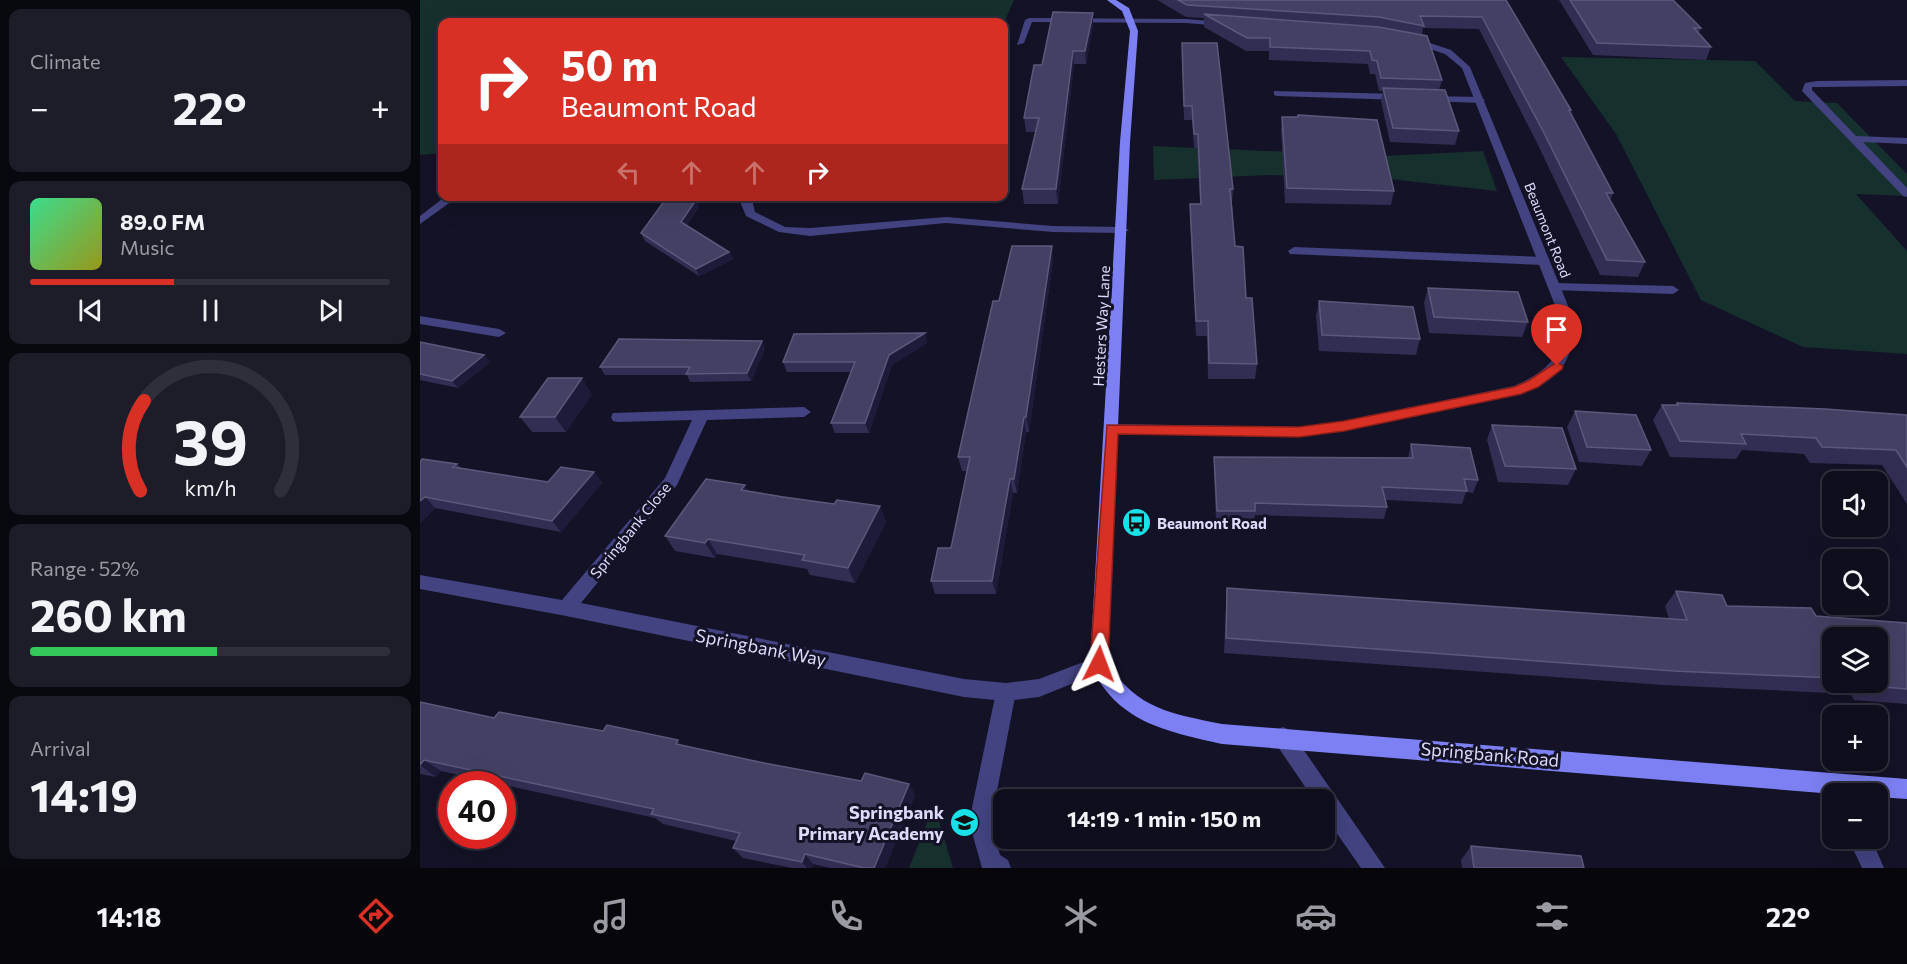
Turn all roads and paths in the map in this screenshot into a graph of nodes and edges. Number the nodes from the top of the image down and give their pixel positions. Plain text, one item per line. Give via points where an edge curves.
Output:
1 (1111, 0) edge
2 (1132, 23) junction
3 (1234, 25) edge
4 (1396, 38) edge
5 (1020, 43) dead end
6 (1907, 83) edge
7 (1277, 93) dead end
8 (1408, 98) edge
9 (1420, 98) edge
10 (1480, 100) junction
11 (1855, 139) junction
12 (1907, 141) edge
13 (1907, 194) edge
14 (447, 201) edge
15 (748, 201) edge
16 (422, 219) edge
17 (1123, 230) junction
18 (1294, 251) dead end
19 (1545, 261) junction
20 (1555, 287) junction
21 (1673, 290) dead end
22 (420, 320) edge
23 (499, 333) dead end
24 (804, 412) dead end
25 (702, 415) junction
26 (618, 417) dead end
27 (1112, 429) junction
28 (420, 582) edge
29 (566, 608) junction
30 (1099, 664) junction
31 (1006, 692) junction
32 (1283, 737) junction
33 (1822, 787) edge
34 (1888, 789) edge
35 (1907, 789) edge
36 (1864, 849) edge
37 (1000, 868) edge
38 (1374, 868) edge
39 (1873, 868) edge

1 - 2 street via 1126,10
2 - 3 street via 1186,21
2 - 5 street via 1029,20
2 - 17 street, Hesters Way Lane
4 - 10 street, Beaumont Road via 1435,46 1459,58
6 - 11 street via 1808,85 1807,91
7 - 8 street
9 - 10 street
10 - 19 street, Beaumont Road
11 - 12 street
11 - 13 street
14 - 16 street
15 - 17 street via 750,214 783,230 838,231 946,220
17 - 27 street, Hesters Way Lane
18 - 19 street
19 - 20 street, Beaumont Road
20 - 21 street
20 - 27 street, Beaumont Road via 1567,326 1564,356 1546,376 1517,390 1299,432
22 - 23 street
24 - 25 street
25 - 26 street
25 - 29 street, Springbank Close via 672,481
27 - 30 street, Hesters Way Lane
28 - 29 street, Springbank Way
29 - 31 street, Springbank Way via 964,688
30 - 31 street, Springbank Way via 1039,688
30 - 32 street, Springbank Road via 1116,693 1161,720 1222,734
31 - 37 street via 980,822 991,862
32 - 33 street, Springbank Road
32 - 38 street
34 - 35 street, Springbank Road
36 - 39 street

